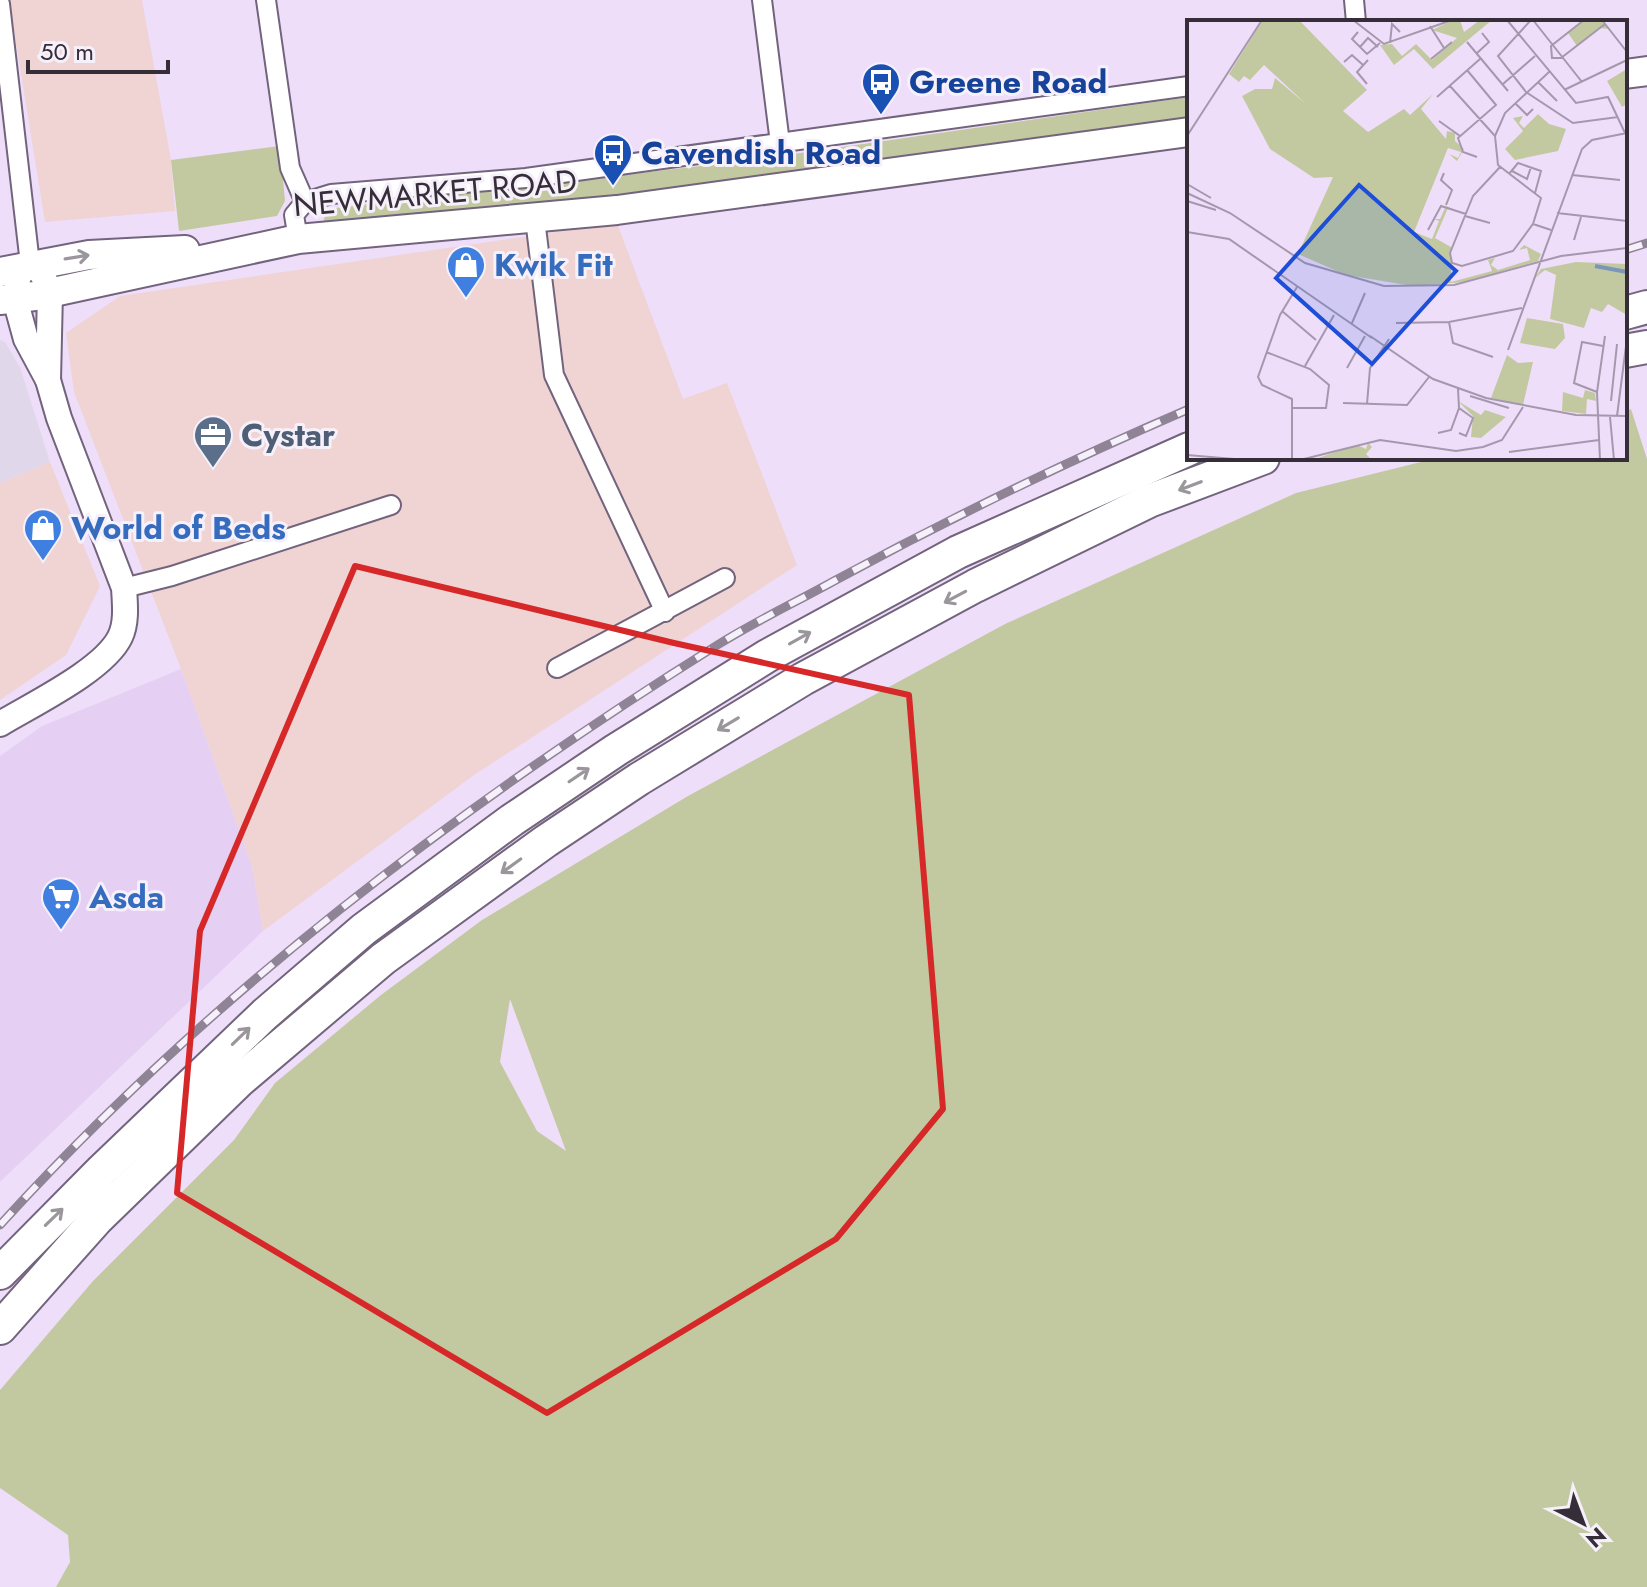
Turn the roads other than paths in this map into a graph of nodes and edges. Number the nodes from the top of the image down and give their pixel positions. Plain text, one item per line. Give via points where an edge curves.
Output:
1 (266, 0) edge
2 (762, 0) edge
3 (1354, 0) edge
4 (0, 4) edge
5 (1356, 20) edge
6 (1647, 71) edge
7 (1627, 74) edge
8 (1187, 86) edge
9 (1187, 132) edge
10 (780, 143) junction
11 (305, 202) junction
12 (535, 219) junction
13 (298, 239) junction
14 (258, 246) junction
15 (30, 264) junction
16 (0, 272) edge
17 (50, 292) junction
18 (8, 299) edge
19 (1647, 307) edge
20 (1627, 312) edge
21 (1647, 347) edge
22 (1627, 351) edge
23 (48, 380) junction
24 (1187, 450) edge
25 (1258, 460) edge
26 (391, 505) dead end
27 (725, 578) dead end
28 (124, 588) junction
29 (665, 612) junction
30 (557, 668) dead end
31 (0, 724) edge
32 (0, 1273) edge
33 (0, 1328) edge

1 - 11 street via 290,168
2 - 10 street
3 - 5 street
4 - 15 street
6 - 7 main road
8 - 10 street
9 - 12 main road, NEWMARKET ROAD
10 - 11 street via 526,178 331,194
11 - 13 street via 294,215
12 - 13 main road, NEWMARKET ROAD
12 - 29 street via 554,375
13 - 14 main road, NEWMARKET ROAD
15 -> 14 main road, NEWMARKET ROAD via 89,255
14 - 17 main road, NEWMARKET ROAD
15 - 16 main road, NEWMARKET ROAD
15 - 17 street via 45,278
15 - 18 street
17 - 18 main road, NEWMARKET ROAD
17 - 23 street
18 - 23 street
19 - 20 highway
21 - 22 highway
23 - 28 street
32 -> 24 highway via 265,1014 364,929 512,820 767,656 958,552
25 -> 33 highway via 1149,501 948,600 803,679 546,841 383,959 239,1081 97,1219
26 - 28 street
27 - 29 street
28 - 31 street via 121,636 108,655
29 - 30 street

